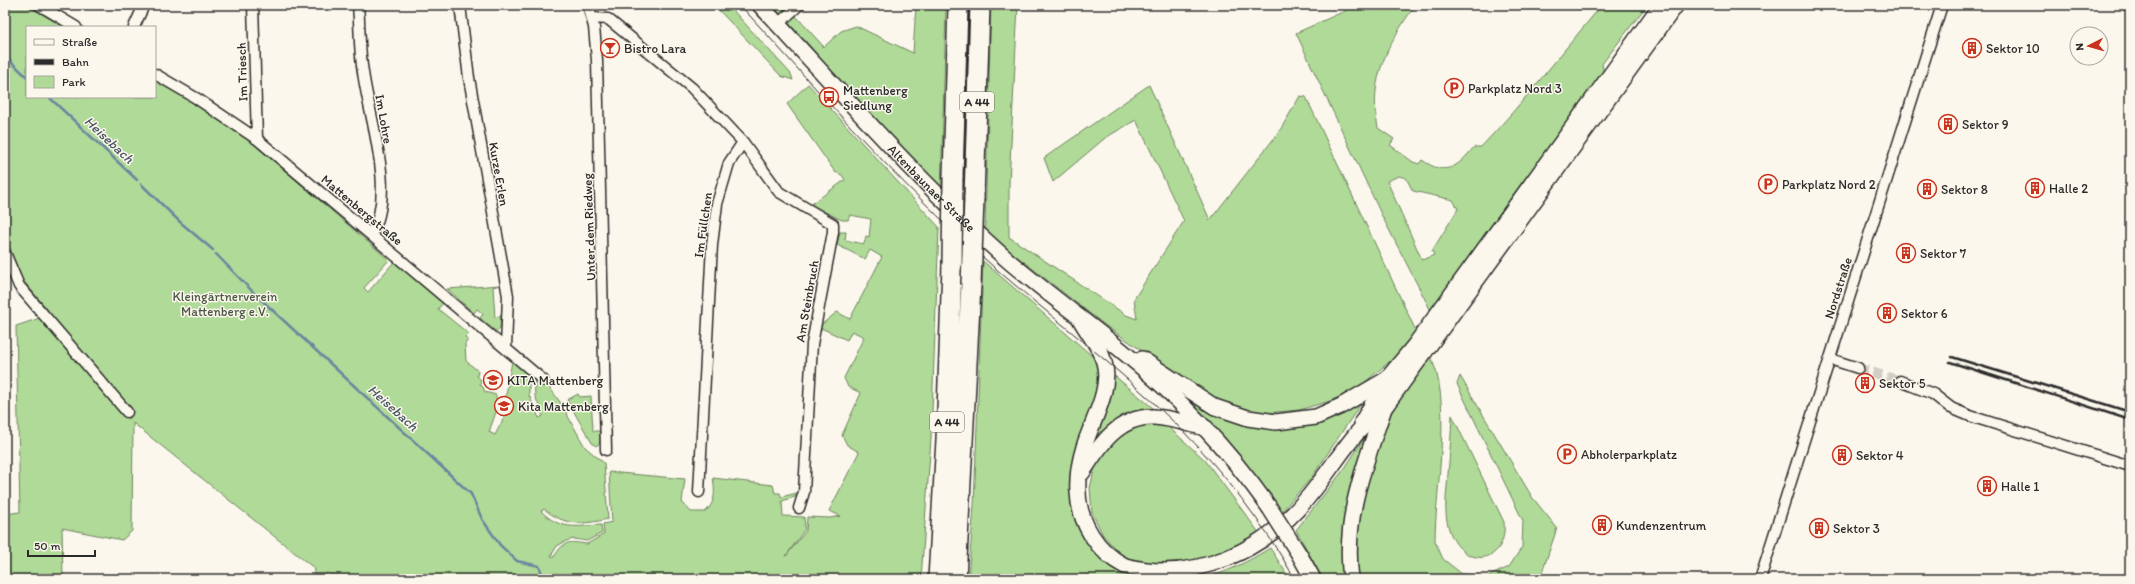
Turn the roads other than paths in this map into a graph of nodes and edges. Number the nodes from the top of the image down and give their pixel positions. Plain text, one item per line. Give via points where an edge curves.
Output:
1 (39, 5) edge
2 (144, 5) edge
3 (253, 5) edge
4 (358, 5) edge
5 (460, 5) edge
6 (588, 5) edge
7 (760, 5) edge
8 (799, 5) edge
9 (958, 5) edge
10 (980, 5) edge
11 (1661, 5) edge
12 (1676, 5) edge
13 (1942, 5) edge
14 (2127, 5) edge
15 (2130, 6) edge
16 (592, 18) junction
17 (778, 24) junction
18 (74, 26) edge
19 (134, 26) edge
20 (156, 75) edge
21 (257, 139) junction
22 (743, 142) junction
23 (371, 235) junction
24 (5, 254) edge
25 (1450, 306) junction
26 (1079, 318) junction
27 (506, 347) junction
28 (1122, 351) junction
29 (1830, 359) junction
30 (1858, 368) tunnel mouth
31 (1387, 379) junction
32 (543, 380) dead end
33 (1900, 381) tunnel mouth
34 (1384, 408) junction
35 (126, 412) dead end
36 (1206, 428) junction
37 (1358, 432) junction
38 (606, 450) dead end
39 (2130, 466) edge
40 (1078, 478) junction
41 (698, 492) dead end
42 (799, 508) dead end
43 (938, 579) edge
44 (956, 579) edge
45 (1313, 579) edge
46 (1351, 579) edge
47 (1760, 579) edge

1 - 18 street
2 - 19 street
3 - 21 street, Im Triesch
4 - 23 street, Im Lohre via 362,71 382,177 381,208
5 - 27 street, Kurze Erlen via 470,86 508,296
6 - 16 street, Unter dem Riedweg
7 - 17 main road, Altenbaunaer Straße
8 - 17 street
9 - 43 highway, A 44, bridge via 947,424
10 - 44 highway, A 44, bridge via 971,285
11 - 25 main road
12 - 25 main road
13 - 29 street, Nordstraße
14 - 15 street
16 - 22 street via 608,19 692,88
16 - 38 street, Unter dem Riedweg via 597,60
17 - 26 main road, Altenbaunaer Straße via 864,120 937,195 1012,263
20 - 21 street, Mattenbergstraße
21 - 23 street, Mattenbergstraße
22 - 41 street, Im Füllchen via 729,163 717,204 712,245
22 - 42 street, Am Steinbruch via 778,192 833,224 812,344 804,492
23 - 27 street, Mattenbergstraße
24 - 35 street via 19,286
25 - 31 main road
25 - 34 main road via 1418,361
26 - 28 main road, Altenbaunaer Straße
26 - 40 main road via 1100,351 1106,379 1083,448
27 - 32 street, Mattenbergstraße
28 - 31 main road via 1145,361 1215,407 1260,420 1292,421 1316,417 1341,406
28 - 36 main road
29 - 30 street
29 - 47 street, Nordstraße
31 - 37 main road
33 - 39 street via 1933,394 1951,408 1970,416
34 - 37 main road
34 - 46 main road via 1355,494 1349,546
36 - 40 main road via 1155,417 1131,421 1106,437
36 - 45 main road, bridge via 1232,457 1269,507
37 - 40 main road via 1309,496 1273,533 1236,560 1199,574 1146,574 1121,564 1110,556 1090,534 1084,521 1079,505

